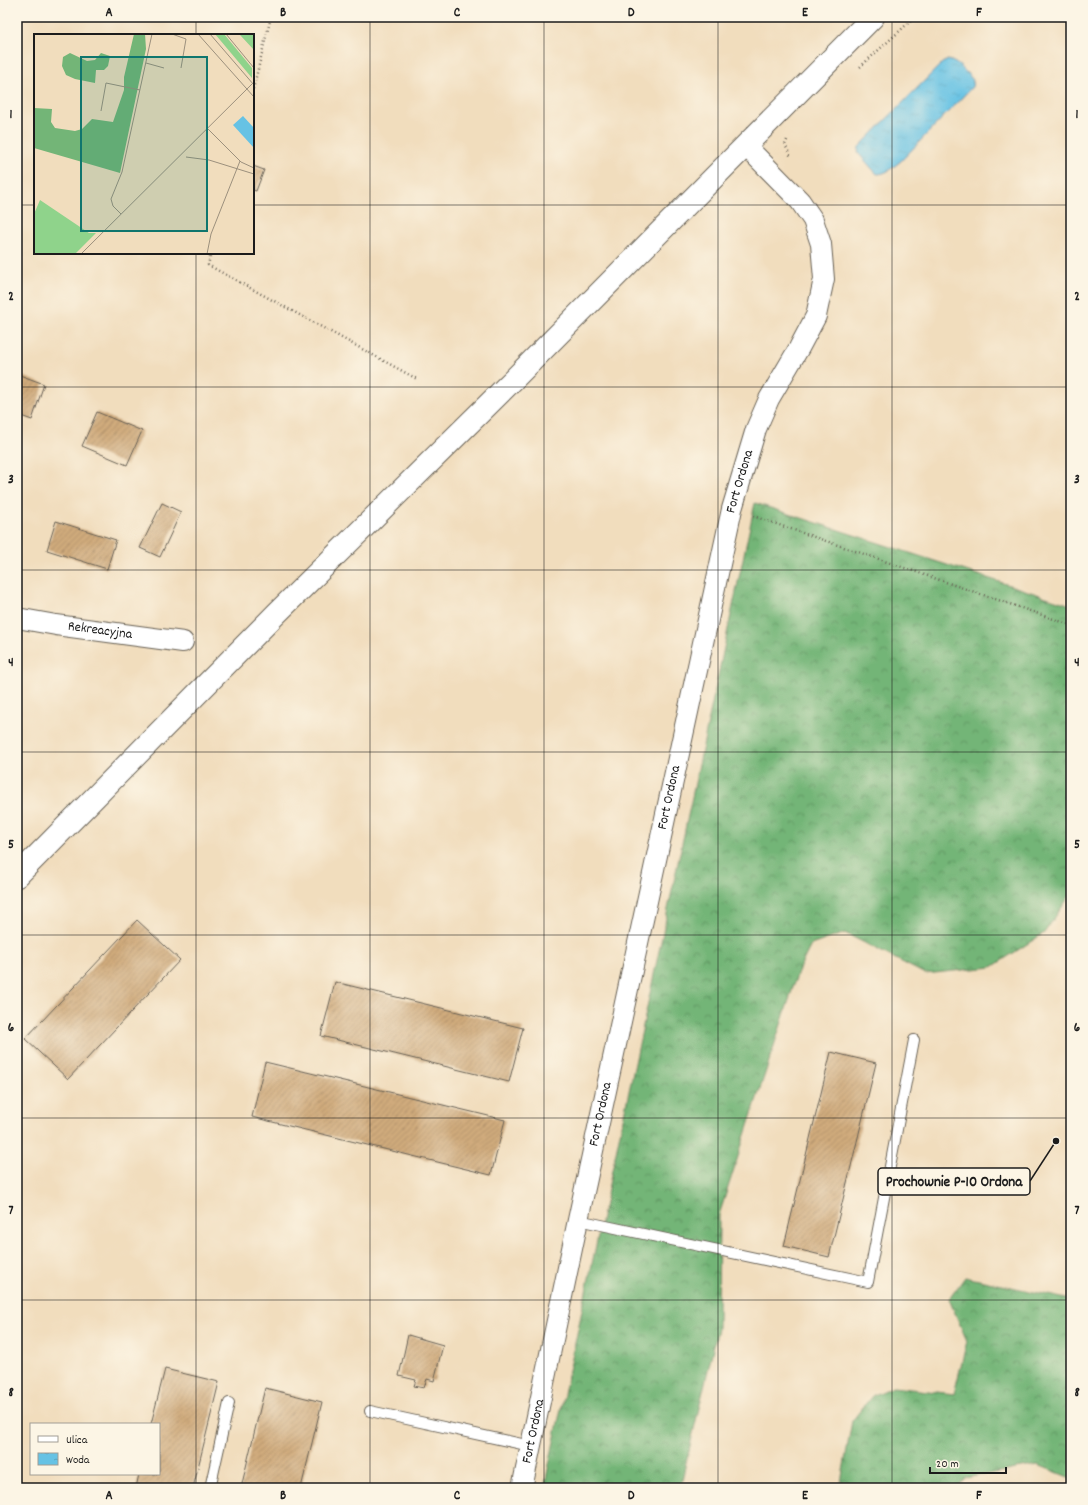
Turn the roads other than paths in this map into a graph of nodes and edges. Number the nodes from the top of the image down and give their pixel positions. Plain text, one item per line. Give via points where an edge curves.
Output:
1 (873, 17) edge
2 (746, 146) junction
3 (17, 618) edge
4 (183, 642) dead end
5 (17, 876) edge
6 (914, 1040) dead end
7 (578, 1220) junction
8 (229, 1403) dead end
9 (370, 1411) dead end
10 (531, 1446) junction
11 (210, 1488) edge
12 (522, 1488) edge

1 - 2 main road
2 - 5 main road
2 - 7 street, Fort Ordona via 778,177 814,220 822,244 824,279 816,316 769,399 756,429 732,509
3 - 4 street, Rekreacyjna
6 - 7 lane via 868,1282
7 - 10 street, Fort Ordona
8 - 11 lane
9 - 10 lane
10 - 12 street, Fort Ordona

